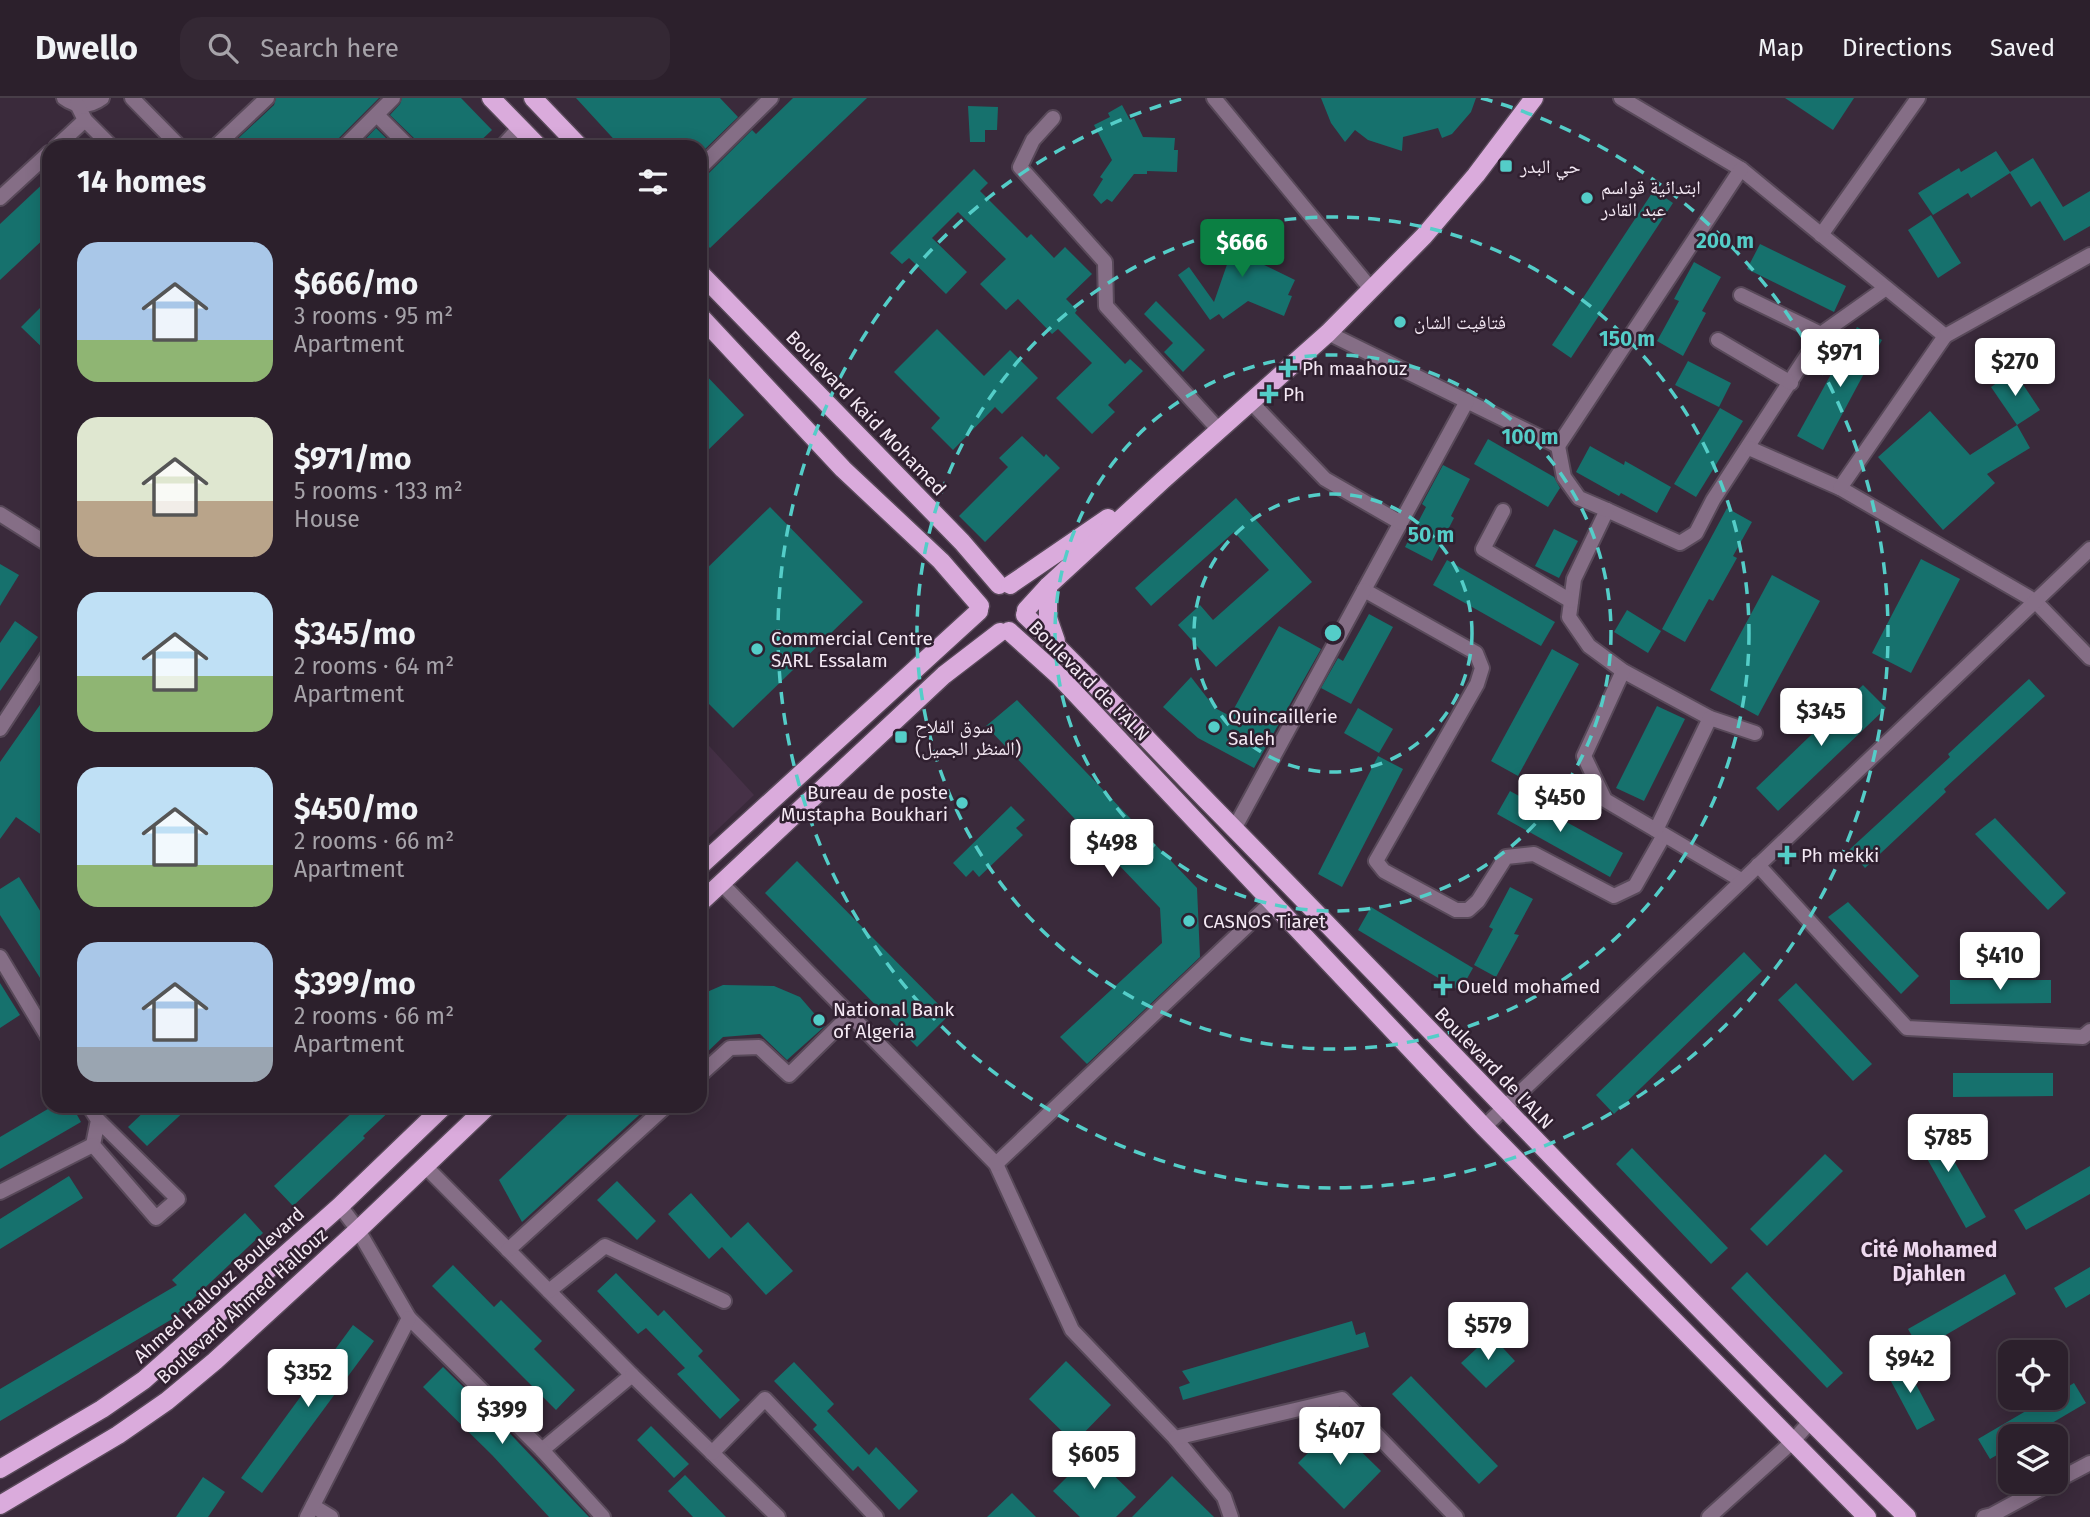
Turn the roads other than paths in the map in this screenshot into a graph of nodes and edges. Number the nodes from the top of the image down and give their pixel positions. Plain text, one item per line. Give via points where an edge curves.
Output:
1 (102, 98) edge
2 (132, 98) edge
3 (267, 98) edge
4 (393, 98) edge
5 (491, 98) edge
6 (533, 98) edge
7 (771, 98) edge
8 (1214, 98) edge
9 (1534, 98) edge
10 (1621, 98) edge
11 (1918, 98) edge
12 (71, 101) edge
13 (754, 103) edge
14 (377, 115) junction
15 (1053, 118) dead end
16 (85, 120) junction
17 (520, 127) junction
18 (64, 140) edge
19 (105, 140) edge
20 (173, 140) edge
21 (222, 140) edge
22 (351, 140) edge
23 (402, 140) edge
24 (508, 140) edge
25 (532, 140) edge
26 (573, 140) edge
27 (42, 159) edge
28 (707, 160) edge
29 (1741, 169) junction
30 (0, 198) edge
31 (1821, 235) junction
32 (2090, 255) edge
33 (707, 280) edge
34 (1886, 288) junction
35 (1371, 289) junction
36 (1741, 295) dead end
37 (707, 323) edge
38 (1328, 333) junction
39 (1821, 334) junction
40 (1945, 336) junction
41 (1718, 340) dead end
42 (1791, 383) junction
43 (1467, 401) junction
44 (1251, 402) junction
45 (1219, 430) junction
46 (1558, 446) junction
47 (1749, 448) junction
48 (1163, 480) junction
49 (1840, 488) junction
50 (1607, 510) junction
51 (1503, 512) dead end
52 (0, 514) edge
53 (1401, 523) junction
54 (42, 541) edge
55 (2090, 549) edge
56 (1005, 585) junction
57 (1048, 586) junction
58 (1364, 590) junction
59 (1571, 601) junction
60 (2035, 601) junction
61 (979, 608) junction
62 (1026, 612) junction
63 (1004, 632) junction
64 (1059, 647) junction
65 (2090, 658) edge
66 (42, 665) edge
67 (1623, 671) junction
68 (1710, 718) junction
69 (0, 729) edge
70 (1755, 733) dead end
71 (1234, 829) junction
72 (1660, 832) junction
73 (707, 860) edge
74 (1758, 865) junction
75 (1741, 880) junction
76 (721, 883) junction
77 (707, 896) edge
78 (1272, 902) junction
79 (0, 957) edge
80 (850, 1015) junction
81 (42, 1027) edge
82 (2088, 1038) edge
83 (707, 1069) edge
84 (1502, 1107) junction
85 (94, 1113) edge
86 (437, 1113) edge
87 (481, 1113) edge
88 (658, 1113) edge
89 (98, 1120) junction
90 (1484, 1127) junction
91 (93, 1145) junction
92 (996, 1164) junction
93 (425, 1166) junction
94 (0, 1192) edge
95 (340, 1206) junction
96 (358, 1230) junction
97 (508, 1250) junction
98 (549, 1291) junction
99 (724, 1301) dead end
100 (409, 1318) junction
101 (632, 1375) junction
102 (1810, 1422) junction
103 (1175, 1438) junction
104 (1792, 1442) junction
105 (542, 1450) junction
106 (712, 1453) junction
107 (2090, 1463) edge
108 (0, 1469) edge
109 (2068, 1475) edge
110 (2031, 1494) edge
111 (0, 1505) edge
112 (310, 1511) edge
113 (1988, 1516) edge
114 (331, 1517) edge
115 (603, 1517) edge
116 (778, 1517) edge
117 (876, 1517) edge
118 (1231, 1517) edge
119 (1456, 1517) edge
120 (1709, 1517) edge
121 (1867, 1517) edge
122 (1907, 1517) edge

1 - 12 street via 87,105
2 - 20 street
3 - 21 street
4 - 14 street
5 - 17 main road
6 - 26 main road
7 - 13 street
8 - 35 street
9 - 35 main road via 1424,236
10 - 29 street
11 - 31 street
12 - 16 street
13 - 28 street
14 - 22 street
14 - 23 street
15 - 45 street via 1033,140 1020,167 1105,262 1106,306
16 - 18 street
16 - 19 street
17 - 24 street
17 - 25 main road
27 - 30 street
29 - 31 street
29 - 46 street
31 - 34 street
32 - 40 street
33 - 56 main road, Boulevard Kaid Mohamed
34 - 39 street
34 - 40 street
35 - 38 main road
36 - 39 street
37 - 61 main road via 843,469 941,561
38 - 43 street
38 - 44 main road
39 - 42 street
40 - 49 street
41 - 42 street
42 - 47 street
43 - 46 street
43 - 53 street
44 - 45 main road
44 - 53 street via 1325,479
45 - 48 main road
46 - 50 street via 1564,477 1579,498
47 - 49 street
47 - 50 street via 1696,533 1680,543
48 - 56 main road
48 - 57 main road
49 - 60 street
50 - 59 street via 1574,579
51 - 59 street via 1483,549
52 - 54 street
53 - 58 street
55 - 60 street
56 - 61 main road via 988,590
56 - 62 main road via 1025,597
57 - 62 main road
57 - 64 main road via 1048,618
58 - 71 street
58 - 72 street via 1476,653 1482,668 1376,861 1384,871 1456,910 1468,910 1506,856 1534,853 1614,896 1635,886
59 - 67 street via 1569,617 1589,646
60 - 65 street
60 - 74 street
61 - 63 main road via 984,623
61 - 73 main road
62 - 63 main road via 1019,625
62 - 64 main road, Boulevard de l'ALN
63 - 76 main road via 944,675
63 - 78 main road, Boulevard de l'ALN via 1059,676
64 - 71 main road, Boulevard de l'ALN
66 - 69 street
67 - 68 street
67 - 72 street via 1584,756 1605,800
68 - 70 street
68 - 72 street
71 - 84 main road, Boulevard de l'ALN
72 - 75 street
74 - 75 street
74 - 82 street via 1907,1028
75 - 84 street
76 - 77 main road
76 - 80 street
78 - 90 main road, Boulevard de l'ALN
78 - 92 street
79 - 81 street
80 - 83 street via 789,1075 759,1047 730,1048
80 - 92 street
84 - 90 street
84 - 102 main road, Boulevard de l'ALN
85 - 89 street
86 - 95 main road, Ahmed Hallouz Boulevard
87 - 93 main road, Boulevard Ahmed Hallouz
88 - 97 street
89 - 91 street
89 - 91 street via 178,1199 156,1218
90 - 104 main road, Boulevard de l'ALN
91 - 94 street
92 - 103 street via 1072,1330
93 - 96 main road, Boulevard Ahmed Hallouz
93 - 97 street
95 - 96 street
95 - 108 main road, Ahmed Hallouz Boulevard via 144,1380
96 - 100 street
96 - 111 main road, Boulevard Ahmed Hallouz via 167,1401
97 - 98 street
98 - 99 street via 605,1245
98 - 101 street
100 - 105 street
100 - 112 street
101 - 105 street
101 - 106 street
102 - 104 street
102 - 122 main road, Boulevard de l'ALN
103 - 118 street via 1224,1497
103 - 119 street via 1342,1399
104 - 120 street
104 - 121 main road, Boulevard de l'ALN
105 - 115 street
106 - 116 street
106 - 117 street via 765,1399
107 - 109 street
110 - 113 street
112 - 114 street

